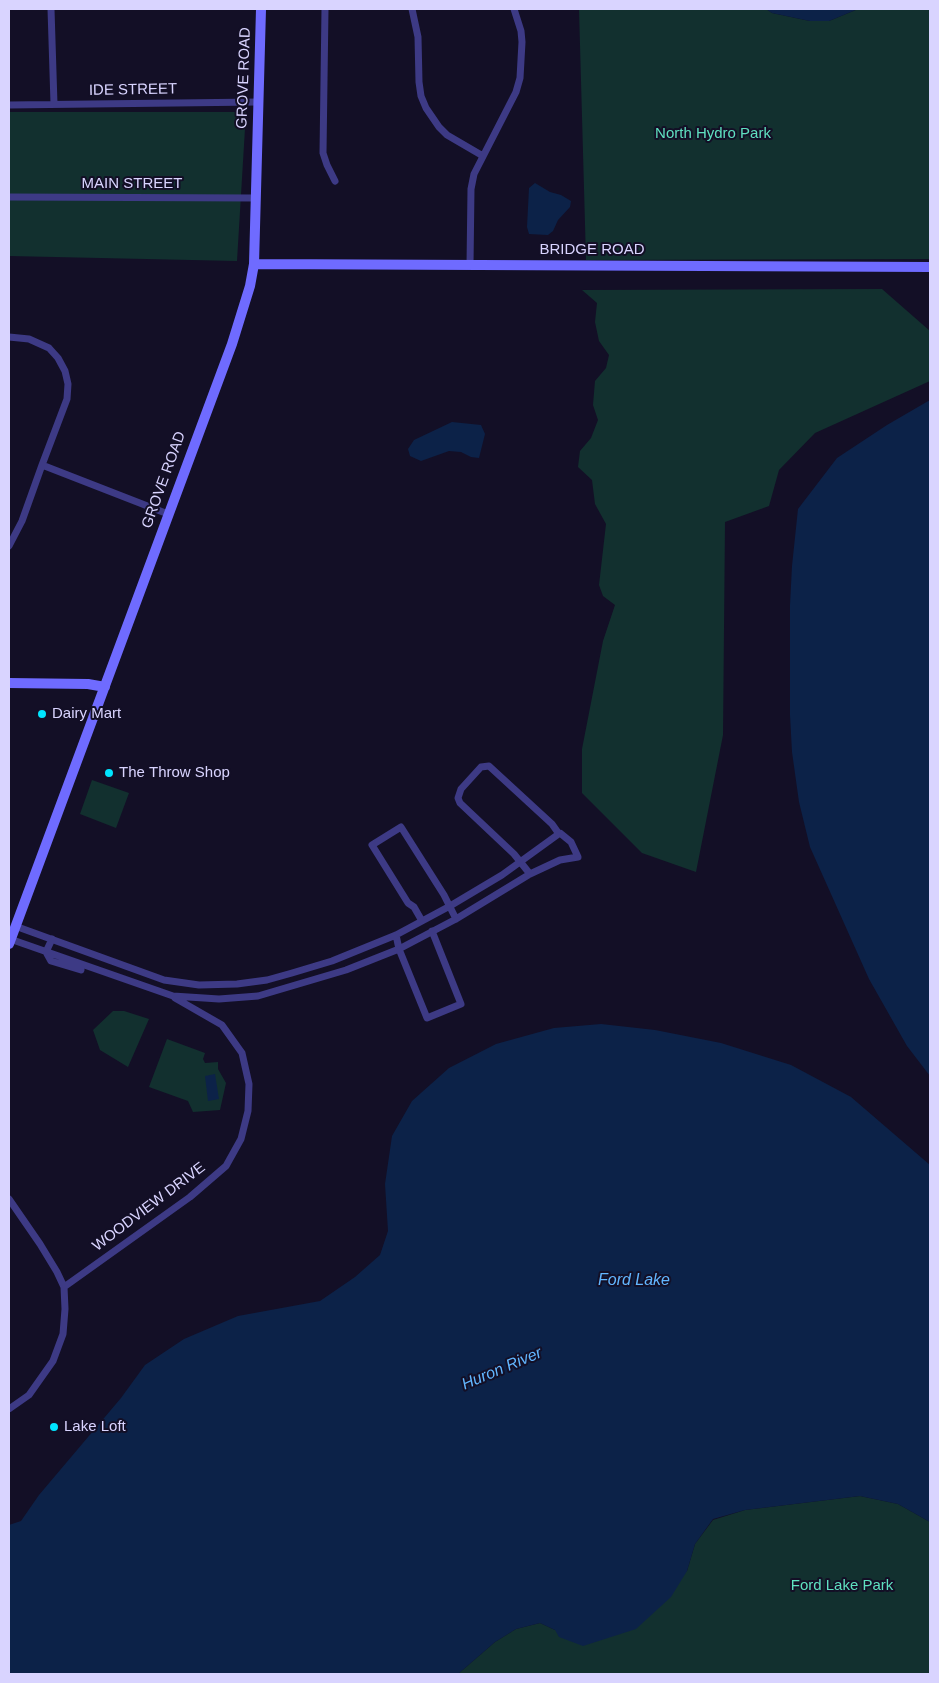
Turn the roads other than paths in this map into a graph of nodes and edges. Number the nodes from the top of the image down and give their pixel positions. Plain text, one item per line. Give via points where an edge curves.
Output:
1 (51, 9) edge
2 (261, 9) edge
3 (325, 9) edge
4 (412, 9) edge
5 (514, 9) edge
6 (258, 102) junction
7 (54, 104) junction
8 (9, 105) edge
9 (483, 156) junction
10 (335, 181) dead end
11 (9, 197) edge
12 (255, 198) junction
13 (254, 264) junction
14 (470, 265) junction
15 (930, 266) edge
16 (9, 337) edge
17 (42, 465) junction
18 (168, 514) junction
19 (9, 546) edge
20 (9, 683) edge
21 (105, 688) junction
22 (559, 834) junction
23 (521, 862) junction
24 (530, 874) junction
25 (450, 906) junction
26 (456, 919) junction
27 (422, 921) junction
28 (15, 926) junction
29 (432, 931) junction
30 (396, 935) junction
31 (52, 940) junction
32 (9, 942) edge
33 (399, 948) junction
34 (46, 952) junction
35 (97, 957) junction
36 (92, 969) junction
37 (107, 974) junction
38 (292, 974) junction
39 (150, 976) junction
40 (216, 986) junction
41 (295, 986) junction
42 (147, 988) junction
43 (173, 996) junction
44 (219, 1000) junction
45 (9, 1199) edge
46 (64, 1286) junction
47 (9, 1409) edge

1 - 7 street
2 - 6 main road, GROVE ROAD
3 - 10 street via 323,153
4 - 9 street via 418,37 419,82 426,108 448,135
5 - 9 street via 522,42 520,78
6 - 7 street, IDE STREET
6 - 12 main road, GROVE ROAD
7 - 8 street, IDE STREET
9 - 14 street via 470,189
11 - 12 street, MAIN STREET
12 - 13 main road, GROVE ROAD
13 - 14 main road, BRIDGE ROAD
13 - 18 main road, GROVE ROAD via 232,344
14 - 15 main road, BRIDGE ROAD
16 - 17 street via 29,339 49,348 66,371 66,399
17 - 18 street
17 - 19 street via 22,521
18 - 21 main road, GROVE ROAD
20 - 21 main road via 88,684
21 - 28 main road, GROVE ROAD
22 - 23 street
22 - 23 street via 493,768 482,768 460,789 460,803
22 - 24 street via 571,842 578,857 560,860
23 - 24 street
23 - 25 street
24 - 26 street
25 - 26 street
25 - 27 street
25 - 27 street via 401,827 372,844
26 - 29 street
27 - 30 street
28 - 31 street
28 - 32 main road, GROVE ROAD
29 - 33 street
29 - 33 street via 461,1004 427,1018
30 - 33 street
30 - 38 street
31 - 34 street
31 - 35 street
32 - 34 street
33 - 41 street
34 - 36 street
34 - 37 street via 51,960 98,975
35 - 36 street
35 - 39 street
36 - 37 street
37 - 42 street
38 - 40 street
38 - 41 street
39 - 40 street via 186,984
39 - 42 street
40 - 44 street
41 - 44 street via 258,996
42 - 43 street
43 - 44 street
43 - 46 street, WOODVIEW DRIVE via 222,1025 242,1053 249,1084 248,1111 241,1139 226,1166 190,1197
45 - 46 street
46 - 47 street via 63,1334 53,1361 29,1395

